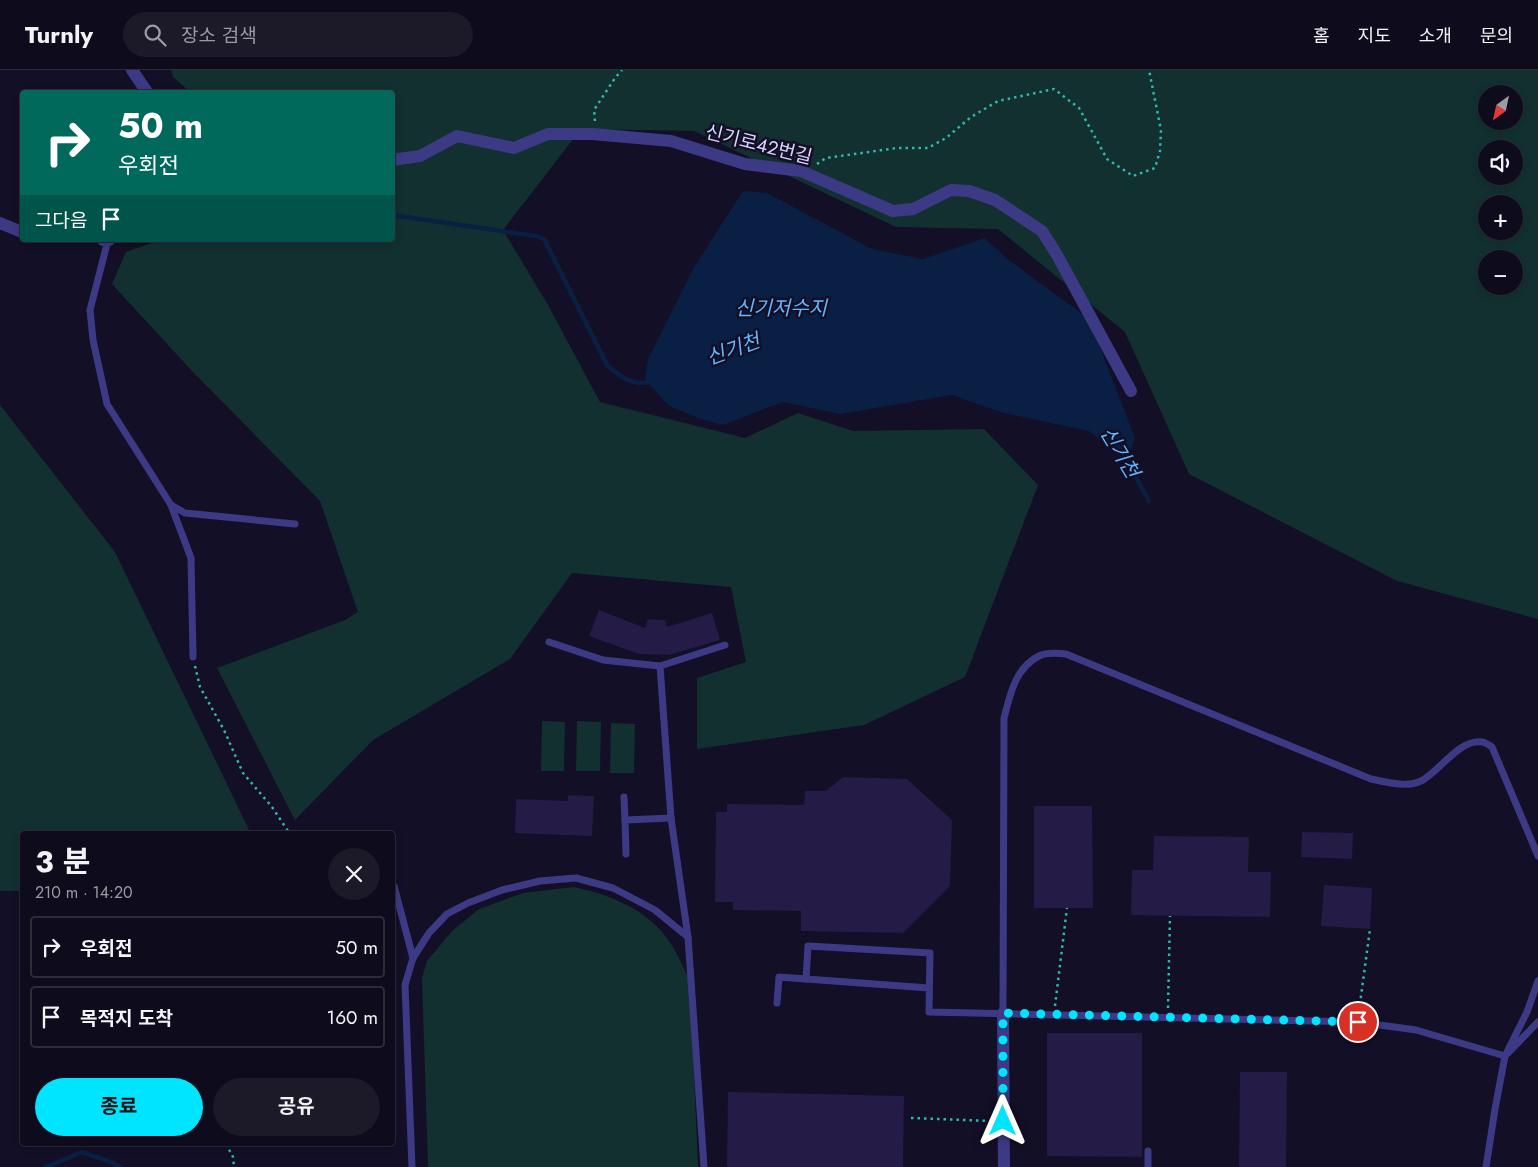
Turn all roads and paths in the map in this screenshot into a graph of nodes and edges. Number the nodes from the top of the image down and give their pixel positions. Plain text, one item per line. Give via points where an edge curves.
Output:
1 (132, 70) edge
2 (622, 70) edge
3 (1149, 70) edge
4 (146, 90) edge
5 (594, 134) junction
6 (395, 160) edge
7 (805, 172) junction
8 (0, 223) edge
9 (20, 231) edge
10 (107, 242) edge
11 (1131, 391) dead end
12 (171, 505) junction
13 (295, 524) dead end
14 (549, 642) dead end
15 (725, 646) dead end
16 (193, 657) joint
17 (660, 666) junction
18 (624, 797) dead end
19 (671, 818) junction
20 (625, 820) junction
21 (288, 831) edge
22 (626, 854) dead end
23 (1538, 856) edge
24 (395, 890) edge
25 (1067, 908) dead end
26 (1170, 916) dead end
27 (1370, 929) dead end
28 (688, 937) junction
29 (413, 958) junction
30 (806, 979) junction
31 (1538, 981) edge
32 (929, 988) junction
33 (778, 1003) dead end
34 (1003, 1013) junction
35 (1054, 1014) junction
36 (1168, 1017) junction
37 (1358, 1022) junction
38 (1538, 1022) edge
39 (1505, 1056) junction
40 (911, 1118) dead end
41 (1003, 1121) junction
42 (227, 1146) edge
43 (1148, 1151) dead end
44 (234, 1167) edge
45 (412, 1167) edge
46 (704, 1167) edge
47 (1004, 1167) edge
48 (1148, 1167) edge
49 (1486, 1167) edge

1 - 4 street
2 - 5 path via 594,110 600,129
3 - 7 path via 1161,130 1160,151 1155,168 1133,176 1107,159 1079,108 1054,89 998,101 928,148 897,148 826,158
5 - 6 street, 신기로42번길 via 548,134 514,148 457,136 420,156
5 - 7 street, 신기로42번길 via 671,142 745,164
7 - 11 street, 신기로42번길 via 893,211 913,209 951,190 969,191 995,200 1026,220 1042,231 1057,255
8 - 9 street
10 - 12 lane via 90,310 92,340 107,404
12 - 13 lane via 185,513
12 - 16 lane via 190,558
14 - 17 lane via 602,660
15 - 17 lane
16 - 21 path via 200,687 243,773
17 - 19 lane
18 - 20 lane
19 - 20 lane
19 - 28 lane
20 - 22 lane
23 - 34 lane via 1492,747 1482,742 1467,743 1421,781 1407,784 1371,779 1066,654 1040,655 1025,666 1011,689 1004,718
24 - 29 lane
25 - 35 path
26 - 36 path
27 - 37 path
28 - 29 lane via 656,910 613,888 576,878 540,881 468,903 447,914 429,933
28 - 46 lane
29 - 45 lane via 404,985
30 - 32 lane
30 - 32 lane via 808,946 930,953
30 - 33 lane via 779,977
31 - 39 lane
32 - 34 lane via 929,1012
34 - 35 lane
34 - 41 street
35 - 36 lane
36 - 37 lane
37 - 39 lane via 1416,1030
38 - 39 lane
39 - 49 lane
40 - 41 path
41 - 47 street
42 - 44 path
43 - 48 lane

